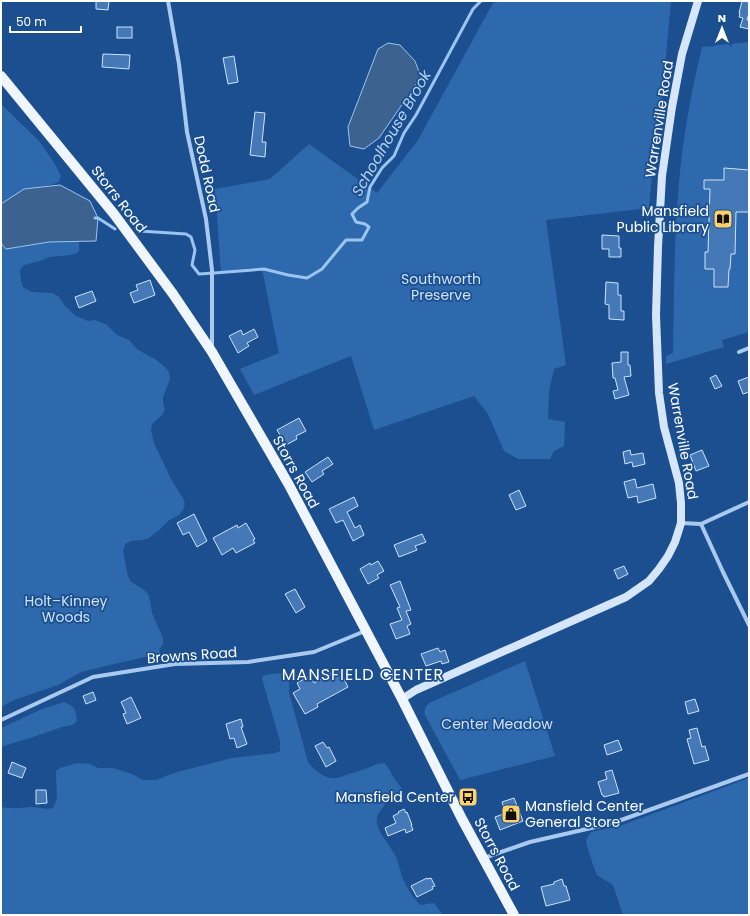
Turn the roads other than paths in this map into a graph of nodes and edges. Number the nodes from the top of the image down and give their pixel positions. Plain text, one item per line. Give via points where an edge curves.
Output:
1 (168, 1) edge
2 (698, 1) edge
3 (1, 76) edge
4 (749, 348) edge
5 (212, 352) junction
6 (740, 352) dead end
7 (749, 502) edge
8 (681, 523) junction
9 (701, 524) junction
10 (749, 626) edge
11 (365, 632) junction
12 (402, 699) junction
13 (1, 720) edge
14 (749, 774) edge
15 (484, 858) junction
16 (514, 915) edge

1 - 5 street, Dodd Road via 187,132 206,219 212,270
2 - 8 main road, Warrenville Road via 682,54 672,107 662,176 658,247 656,315 661,413 679,483
3 - 5 main road, Storrs Road via 126,230
4 - 6 street
5 - 11 main road, Storrs Road via 288,485
7 - 9 street
8 - 9 street
8 - 12 main road, Warrenville Road via 675,542 659,569 649,581 626,597 416,690
9 - 10 street
11 - 12 main road, Storrs Road
11 - 13 street, Browns Road via 314,652 248,662 175,664 93,677
12 - 15 main road, Storrs Road
14 - 15 street via 613,823 530,842
15 - 16 main road, Storrs Road

